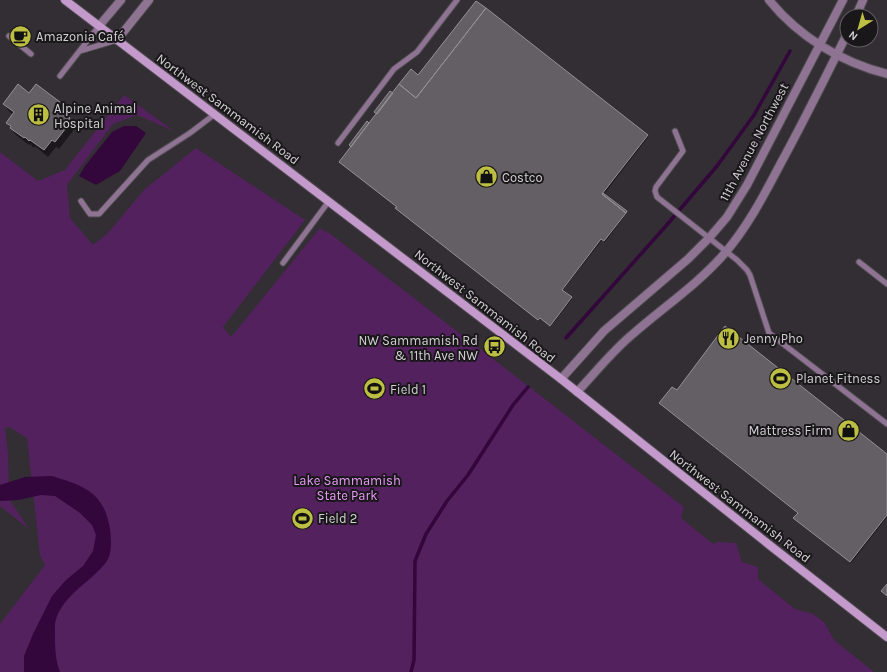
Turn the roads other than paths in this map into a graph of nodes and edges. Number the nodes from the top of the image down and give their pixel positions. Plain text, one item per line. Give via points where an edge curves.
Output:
1 (65, 0) edge
2 (121, 0) edge
3 (149, 0) edge
4 (457, 0) edge
5 (769, 0) edge
6 (843, 0) edge
7 (99, 26) junction
8 (9, 36) dead end
9 (117, 40) junction
10 (820, 45) junction
11 (840, 48) edge
12 (79, 51) junction
13 (31, 54) dead end
14 (837, 55) junction
15 (887, 74) edge
16 (60, 76) dead end
17 (215, 114) junction
18 (675, 131) dead end
19 (338, 143) dead end
20 (81, 201) dead end
21 (329, 201) junction
22 (709, 238) junction
23 (726, 252) junction
24 (859, 262) dead end
25 (283, 263) dead end
26 (887, 284) edge
27 (561, 379) junction
28 (578, 392) junction
29 (887, 424) edge
30 (887, 637) edge

1 - 7 main road, Northwest Sammamish Road
2 - 7 street
3 - 9 street
4 - 19 lane via 417,52 394,69
5 - 10 street via 784,17
6 - 10 street, 11th Avenue Northwest
7 - 9 main road, Northwest Sammamish Road
7 - 12 lane
8 - 13 lane
9 - 12 lane
9 - 17 main road, Northwest Sammamish Road
10 - 14 street
10 - 22 street, 11th Avenue Northwest via 747,185 727,217
11 - 14 street
12 - 16 lane
14 - 15 street via 865,68
14 - 23 street via 757,208
17 - 20 lane via 148,160 99,214 90,214
17 - 21 main road, Northwest Sammamish Road
18 - 22 lane via 683,151 656,187 655,194
21 - 25 lane
21 - 27 main road, Northwest Sammamish Road
22 - 23 lane
22 - 27 street, 11th Avenue Northwest via 604,331
23 - 28 street via 700,279 618,347
23 - 29 lane via 747,270 769,332
24 - 26 lane
27 - 28 main road, Northwest Sammamish Road
28 - 30 main road, Northwest Sammamish Road

